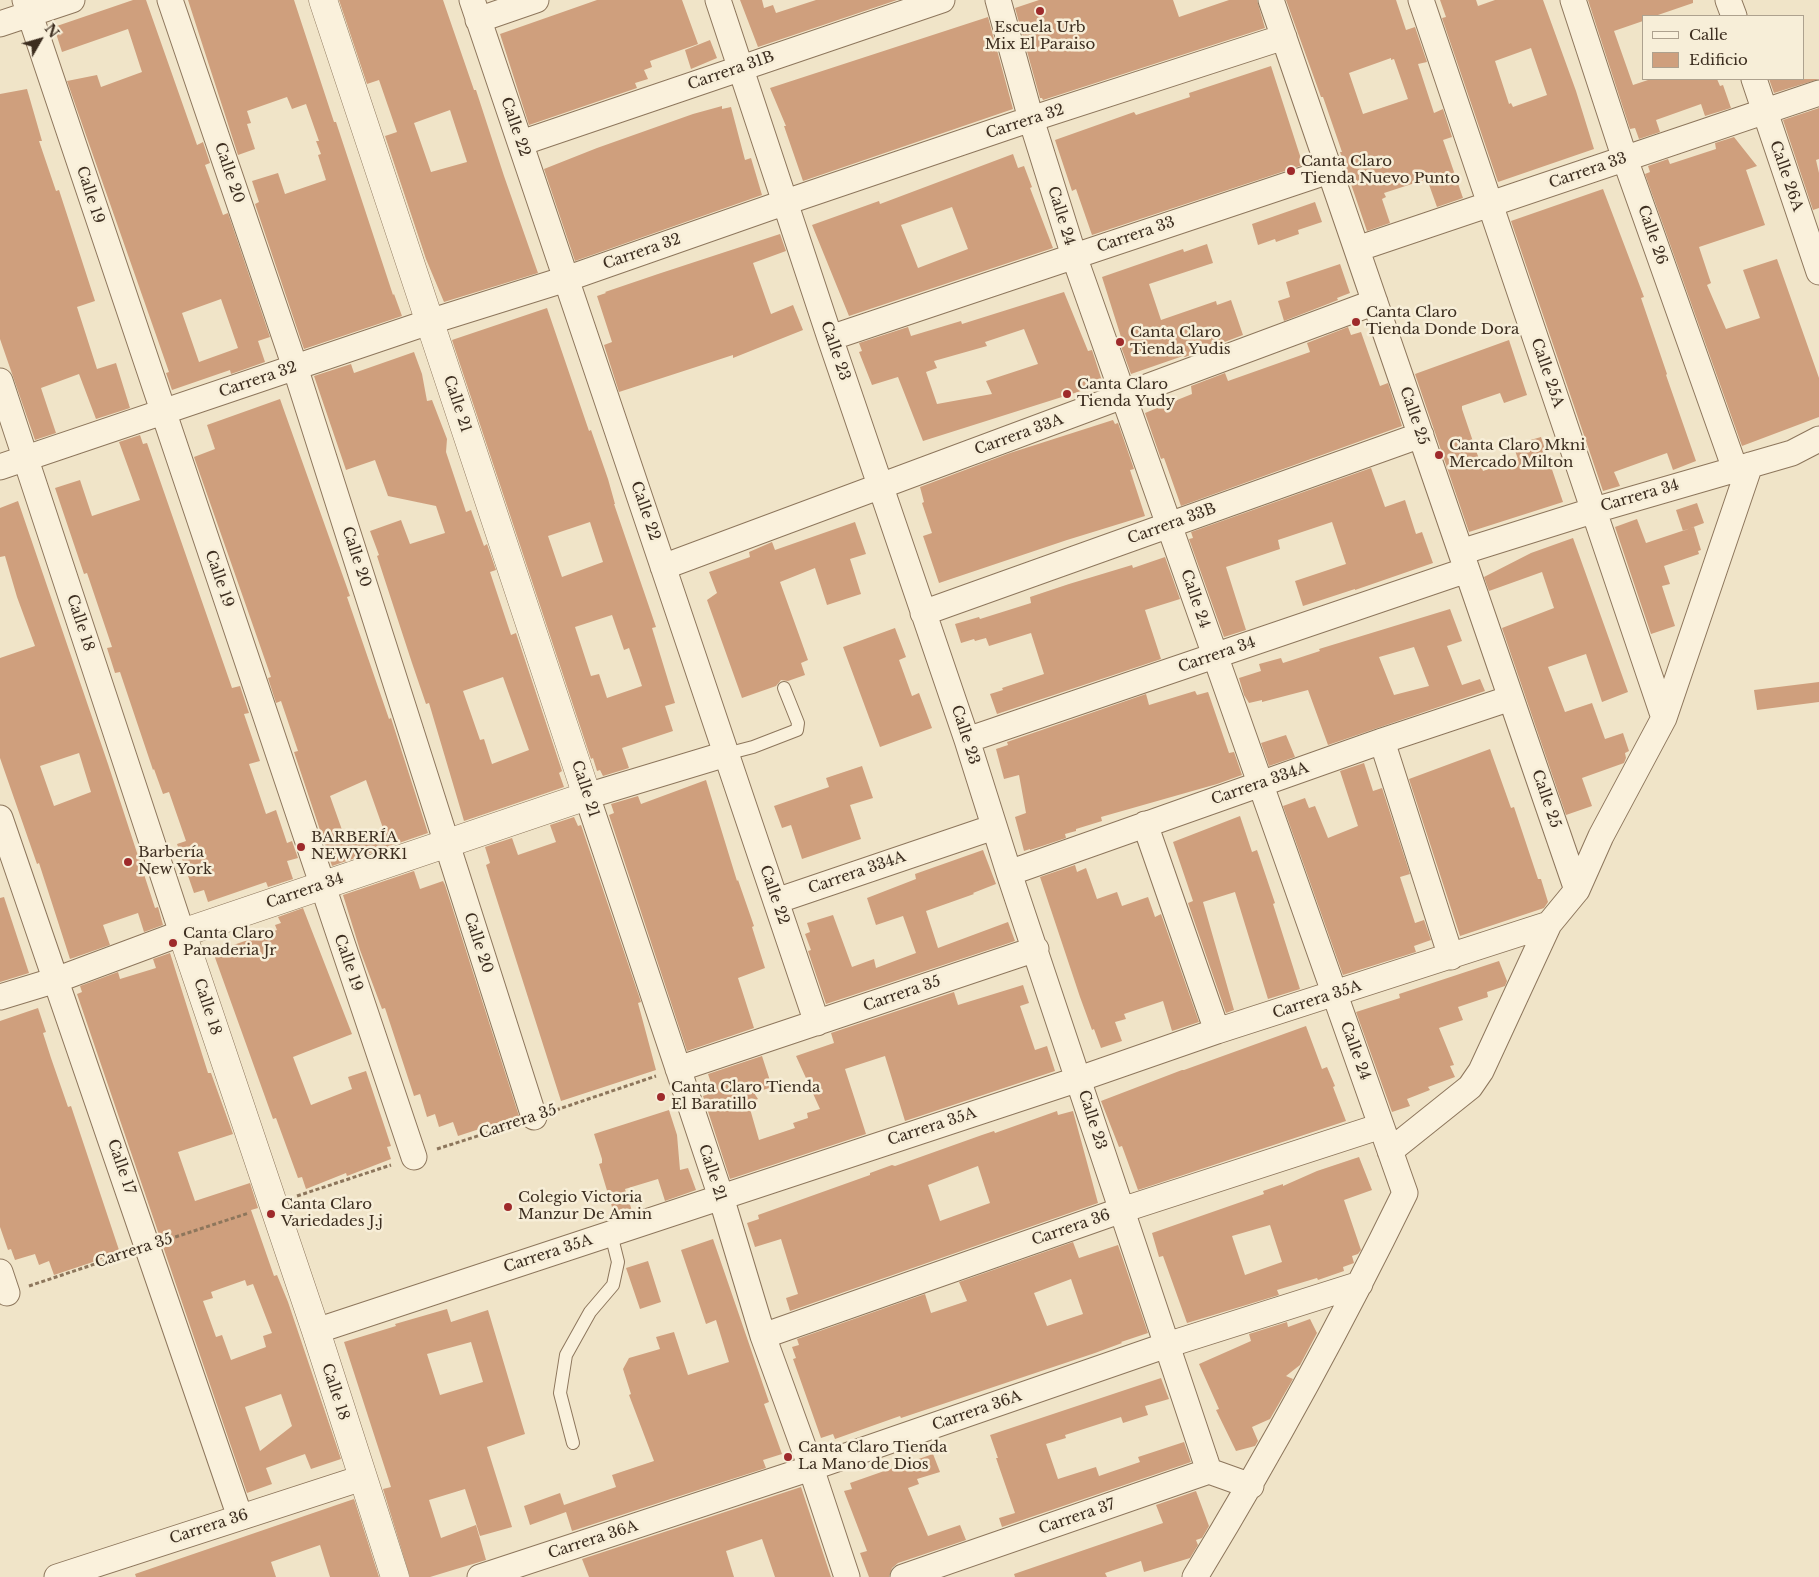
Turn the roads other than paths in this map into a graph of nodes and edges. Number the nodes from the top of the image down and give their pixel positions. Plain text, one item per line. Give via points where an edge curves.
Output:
1 (72, 0) edge
2 (170, 0) edge
3 (323, 0) edge
4 (536, 0) edge
5 (718, 0) edge
6 (942, 0) edge
7 (998, 0) edge
8 (1271, 0) edge
9 (1421, 0) edge
10 (1573, 0) edge
11 (1728, 0) edge
12 (27, 7) edge
13 (475, 10) edge
14 (1734, 15) edge
15 (0, 24) edge
16 (1284, 37) junction
17 (741, 68) junction
18 (1754, 80) edge
19 (1819, 93) edge
20 (1765, 111) junction
21 (1031, 119) junction
22 (521, 143) junction
23 (1625, 159) junction
24 (1329, 171) junction
25 (786, 202) junction
26 (1489, 205) junction
27 (1357, 249) junction
28 (1074, 256) junction
29 (1819, 272) edge
30 (566, 279) junction
31 (1375, 302) junction
32 (429, 322) junction
33 (830, 338) junction
34 (295, 367) junction
35 (0, 381) edge
36 (1123, 396) junction
37 (163, 412) junction
38 (1421, 436) junction
39 (1819, 440) edge
40 (1792, 452) junction
41 (1819, 452) edge
42 (25, 458) junction
43 (0, 466) edge
44 (1742, 467) junction
45 (881, 486) junction
46 (1594, 510) junction
47 (1169, 525) junction
48 (1464, 561) junction
49 (664, 567) junction
50 (923, 613) junction
51 (1215, 656) junction
52 (784, 688) dead end
53 (1511, 698) junction
54 (1664, 718) junction
55 (967, 740) junction
56 (1382, 742) junction
57 (726, 754) junction
58 (1260, 784) junction
59 (587, 796) junction
60 (0, 818) edge
61 (1145, 824) junction
62 (994, 827) junction
63 (446, 843) junction
64 (1009, 873) junction
65 (322, 885) junction
66 (1577, 890) junction
67 (776, 900) junction
68 (1549, 924) junction
69 (182, 933) junction
70 (1036, 949) junction
71 (1451, 957) junction
72 (56, 980) junction
73 (1334, 994) junction
74 (0, 997) edge
75 (817, 1022) junction
76 (1217, 1032) junction
77 (678, 1069) junction
78 (1078, 1079) junction
79 (534, 1117) road end
80 (1381, 1126) junction
81 (1390, 1151) junction
82 (414, 1157) road end
83 (720, 1197) junction
84 (1122, 1210) junction
85 (611, 1234) junction
86 (1360, 1284) junction
87 (316, 1331) junction
88 (764, 1336) junction
89 (1167, 1345) junction
90 (573, 1443) dead end
91 (811, 1468) junction
92 (1209, 1471) junction
93 (362, 1478) junction
94 (1251, 1486) junction
95 (240, 1517) junction
96 (57, 1577) edge
97 (395, 1577) edge
98 (480, 1577) edge
99 (847, 1577) edge
100 (903, 1577) edge
101 (1195, 1577) edge

1 - 12 street
2 - 34 street, Calle 20
3 - 32 street, Calle 21
4 - 13 street
5 - 17 street, Calle 23
6 - 17 street, Carrera 31B
7 - 21 street, Calle 24
8 - 16 street, Calle 25
9 - 26 street, Calle 25A
10 - 23 street, Calle 26
11 - 14 street
12 - 15 street
12 - 37 street, Calle 19
13 - 22 street, Calle 22
16 - 21 street, Carrera 32
16 - 24 street, Calle 25
17 - 22 street, Carrera 31B
17 - 25 street, Calle 23
18 - 20 street, Calle 26A
19 - 20 street, Carrera 33
20 - 23 street, Carrera 33
20 - 29 street, Calle 26A
21 - 25 street, Carrera 32
21 - 28 street, Calle 24
22 - 30 street, Calle 22
23 - 26 street, Carrera 33
23 - 44 street, Calle 26
24 - 27 street, Calle 25
24 - 28 street, Carrera 33
25 - 30 street, Carrera 32
25 - 33 street, Calle 23
26 - 27 street, Carrera 33
26 - 46 street, Calle 25A
27 - 31 street, Calle 25
28 - 33 street, Carrera 33
28 - 36 street, Calle 24
30 - 32 street, Carrera 32
30 - 49 street, Calle 22
31 - 36 street, Carrera 33A
31 - 38 street, Calle 25
32 - 34 street, Carrera 32
32 - 59 street, Calle 21
33 - 45 street, Calle 23
34 - 37 street, Carrera 32
34 - 63 street, Calle 20
35 - 42 street, Calle 18
36 - 45 street, Carrera 33A
36 - 47 street, Calle 24
37 - 42 street, Carrera 32
37 - 65 street, Calle 19
38 - 47 street, Carrera 33B
38 - 48 street, Calle 25
39 - 40 street, Carrera 34
40 - 41 street
40 - 44 street, Carrera 34
42 - 43 street, Carrera 32
42 - 69 street, Calle 18
44 - 46 street, Carrera 34
44 - 54 street
45 - 49 street, Carrera 33A
45 - 50 street, Calle 23
46 - 48 street, Carrera 34
46 - 54 street, Calle 25A
47 - 50 street, Carrera 33B
47 - 51 street, Calle 24
48 - 51 street, Carrera 34
48 - 53 street, Calle 25
49 - 57 street, Calle 22
50 - 55 street, Calle 23
51 - 55 street, Carrera 34
51 - 58 street, Calle 24
52 - 57 lane via 798,723 797,730
53 - 56 street, Carrera 334A
53 - 66 street, Calle 25
54 - 66 street via 1601,836
55 - 62 street, Calle 23
56 - 58 street, Carrera 334A
56 - 71 street
57 - 59 street, Carrera 34
57 - 67 street, Calle 22
58 - 61 street, Carrera 334A
58 - 73 street, Calle 24
59 - 63 street, Carrera 34
59 - 77 street, Calle 21
60 - 72 street, Calle 17
61 - 64 street, Carrera 334A
61 - 76 street
62 - 64 street, Calle 23
62 - 67 street, Carrera 334A
63 - 65 street, Carrera 34
63 - 79 street, Calle 20
64 - 70 street, Calle 23
65 - 69 street, Carrera 34
65 - 82 street, Calle 19
66 - 68 street
67 - 75 street, Calle 22
68 - 71 street, Carrera 35A
68 - 81 street via 1481,1072 1470,1087
69 - 72 street, Carrera 34
69 - 87 street, Calle 18
70 - 75 street, Carrera 35
70 - 78 street, Calle 23
71 - 73 street, Carrera 35A
72 - 74 street, Carrera 34
72 - 95 street, Calle 17
73 - 76 street, Carrera 35A
73 - 80 street, Calle 24
75 - 77 street, Carrera 35
76 - 78 street, Carrera 35A
77 - 83 street, Calle 21
78 - 83 street, Carrera 35A
78 - 84 street, Calle 23
80 - 81 street, Calle 24
80 - 84 street, Carrera 36
81 - 86 street, Calle 24 via 1405,1193
83 - 85 street, Carrera 35A
83 - 88 street, Calle 21
84 - 88 street, Carrera 36
84 - 89 street, Calle 23
85 - 87 street, Carrera 35A
85 - 90 lane via 618,1262 613,1284 590,1312 566,1355 560,1393
86 - 89 street, Carrera 36A
86 - 94 street
87 - 93 street, Calle 18
88 - 91 street, Calle 21
89 - 91 street, Carrera 36A
89 - 92 street, Calle 23
91 - 98 street, Carrera 36A
91 - 99 street, Calle 21
92 - 94 street
92 - 100 street, Carrera 37
93 - 95 street, Carrera 36
93 - 97 street, Calle 18
94 - 101 street
95 - 96 street, Carrera 36

